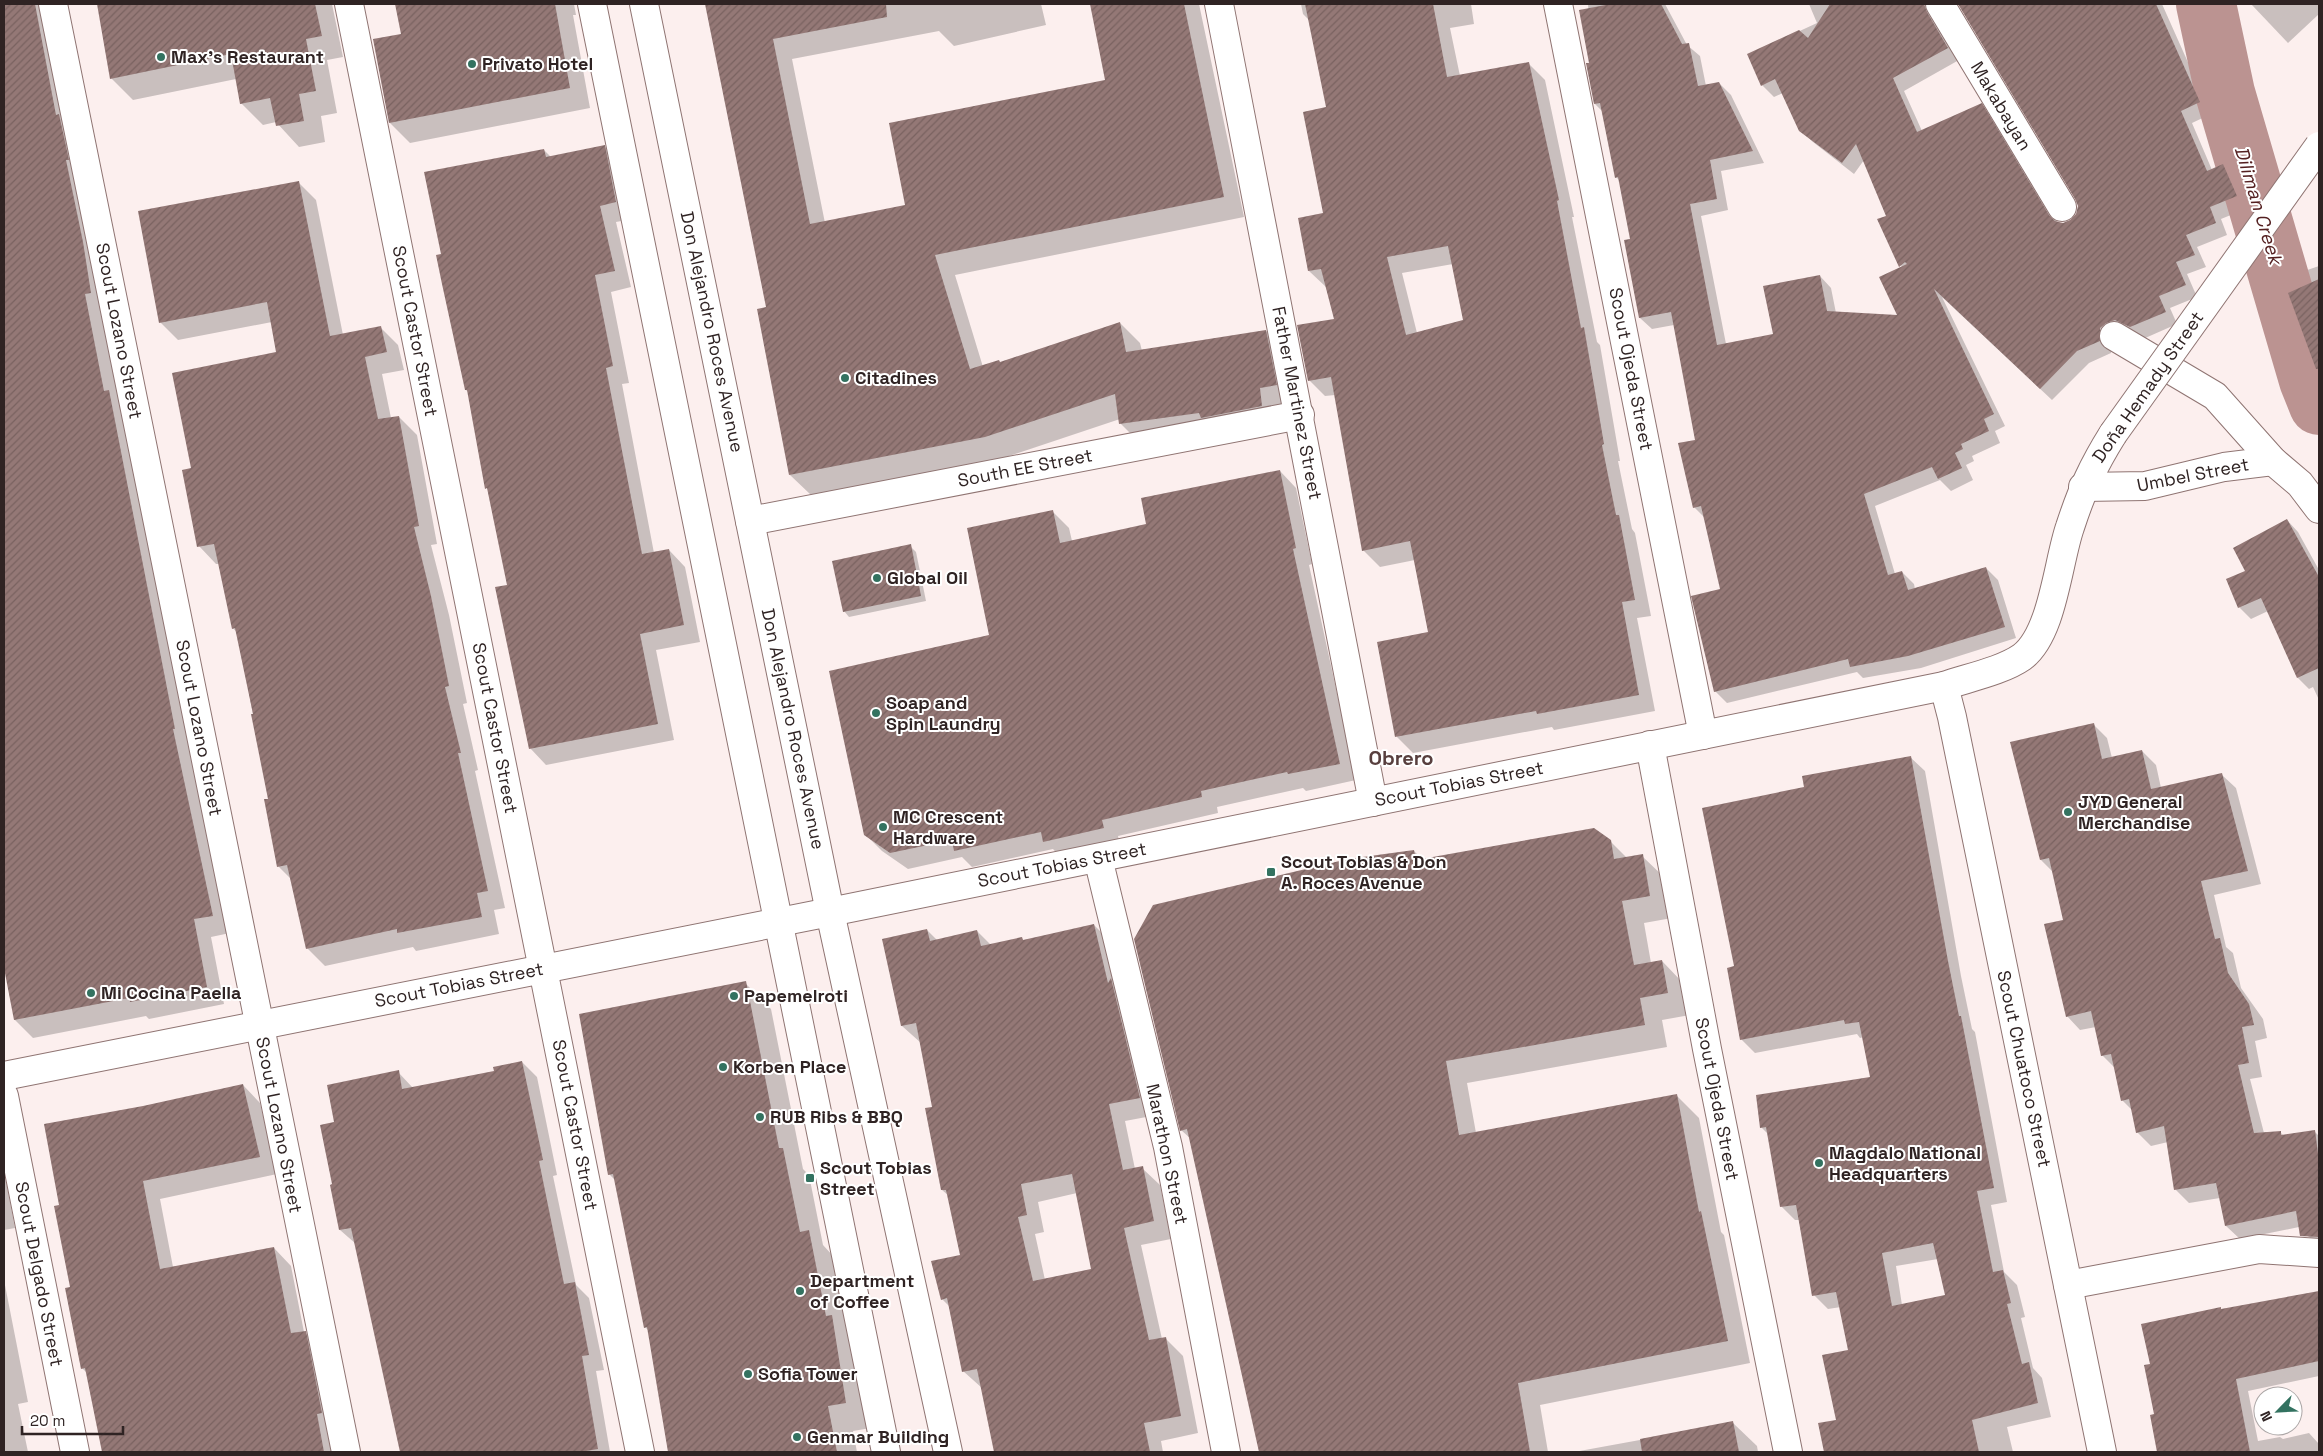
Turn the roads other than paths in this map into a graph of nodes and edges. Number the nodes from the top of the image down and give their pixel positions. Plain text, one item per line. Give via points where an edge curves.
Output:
1 (52, 4) edge
2 (349, 4) edge
3 (592, 4) edge
4 (644, 4) edge
5 (1220, 4) edge
6 (1558, 4) edge
7 (1940, 4) edge
8 (2319, 146) edge
9 (2062, 208) dead end
10 (2114, 336) dead end
11 (1300, 415) junction
12 (2273, 461) junction
13 (2083, 487) junction
14 (2319, 509) edge
15 (750, 521) junction
16 (1944, 686) junction
17 (1703, 735) junction
18 (1650, 745) junction
19 (1373, 802) junction
20 (1098, 858) junction
21 (830, 912) junction
22 (778, 922) junction
23 (543, 969) junction
24 (259, 1025) junction
25 (4, 1076) edge
26 (4, 1096) edge
27 (2319, 1253) edge
28 (2068, 1285) junction
29 (75, 1452) edge
30 (346, 1452) edge
31 (640, 1452) edge
32 (886, 1452) edge
33 (948, 1452) edge
34 (1226, 1452) edge
35 (1788, 1452) edge
36 (2102, 1452) edge

1 - 24 street, Scout Lozano Street
2 - 23 street, Scout Castor Street
3 - 22 street
4 - 15 street, Don Alejandro Roces Avenue
5 - 11 street, Father Martinez Street
6 - 17 street, Scout Ojeda Street
7 - 9 street, Makabayan
8 - 13 street, Doña Hemady Street, bridge via 2113,434
10 - 12 street, Umbel Street via 2215,396
11 - 15 street, South EE Street
11 - 19 street, Father Martinez Street
12 - 13 street, Umbel Street via 2224,467 2145,486
12 - 14 street, Umbel Street via 2300,484
13 - 16 street, Doña Hemady Street via 2040,633 2023,656 1994,670
15 - 21 street, Don Alejandro Roces Avenue
16 - 17 street, Scout Tobias Street
16 - 28 street, Scout Chuatoco Street
17 - 18 street, Scout Tobias Street
18 - 19 street, Scout Tobias Street
18 - 35 street, Scout Ojeda Street via 1706,1049
19 - 20 street, Scout Tobias Street
20 - 21 street, Scout Tobias Street
20 - 34 street, Marathon Street via 1168,1146
21 - 22 street, Scout Tobias Street
21 - 33 street, Don Alejandro Roces Avenue
22 - 23 street, Scout Tobias Street
22 - 32 street
23 - 24 street, Scout Tobias Street
23 - 31 street, Scout Castor Street
24 - 25 street, Scout Tobias Street
24 - 30 street, Scout Lozano Street
26 - 29 street, Scout Delgado Street
27 - 28 street via 2259,1250
28 - 36 street, Scout Chuatoco Street

